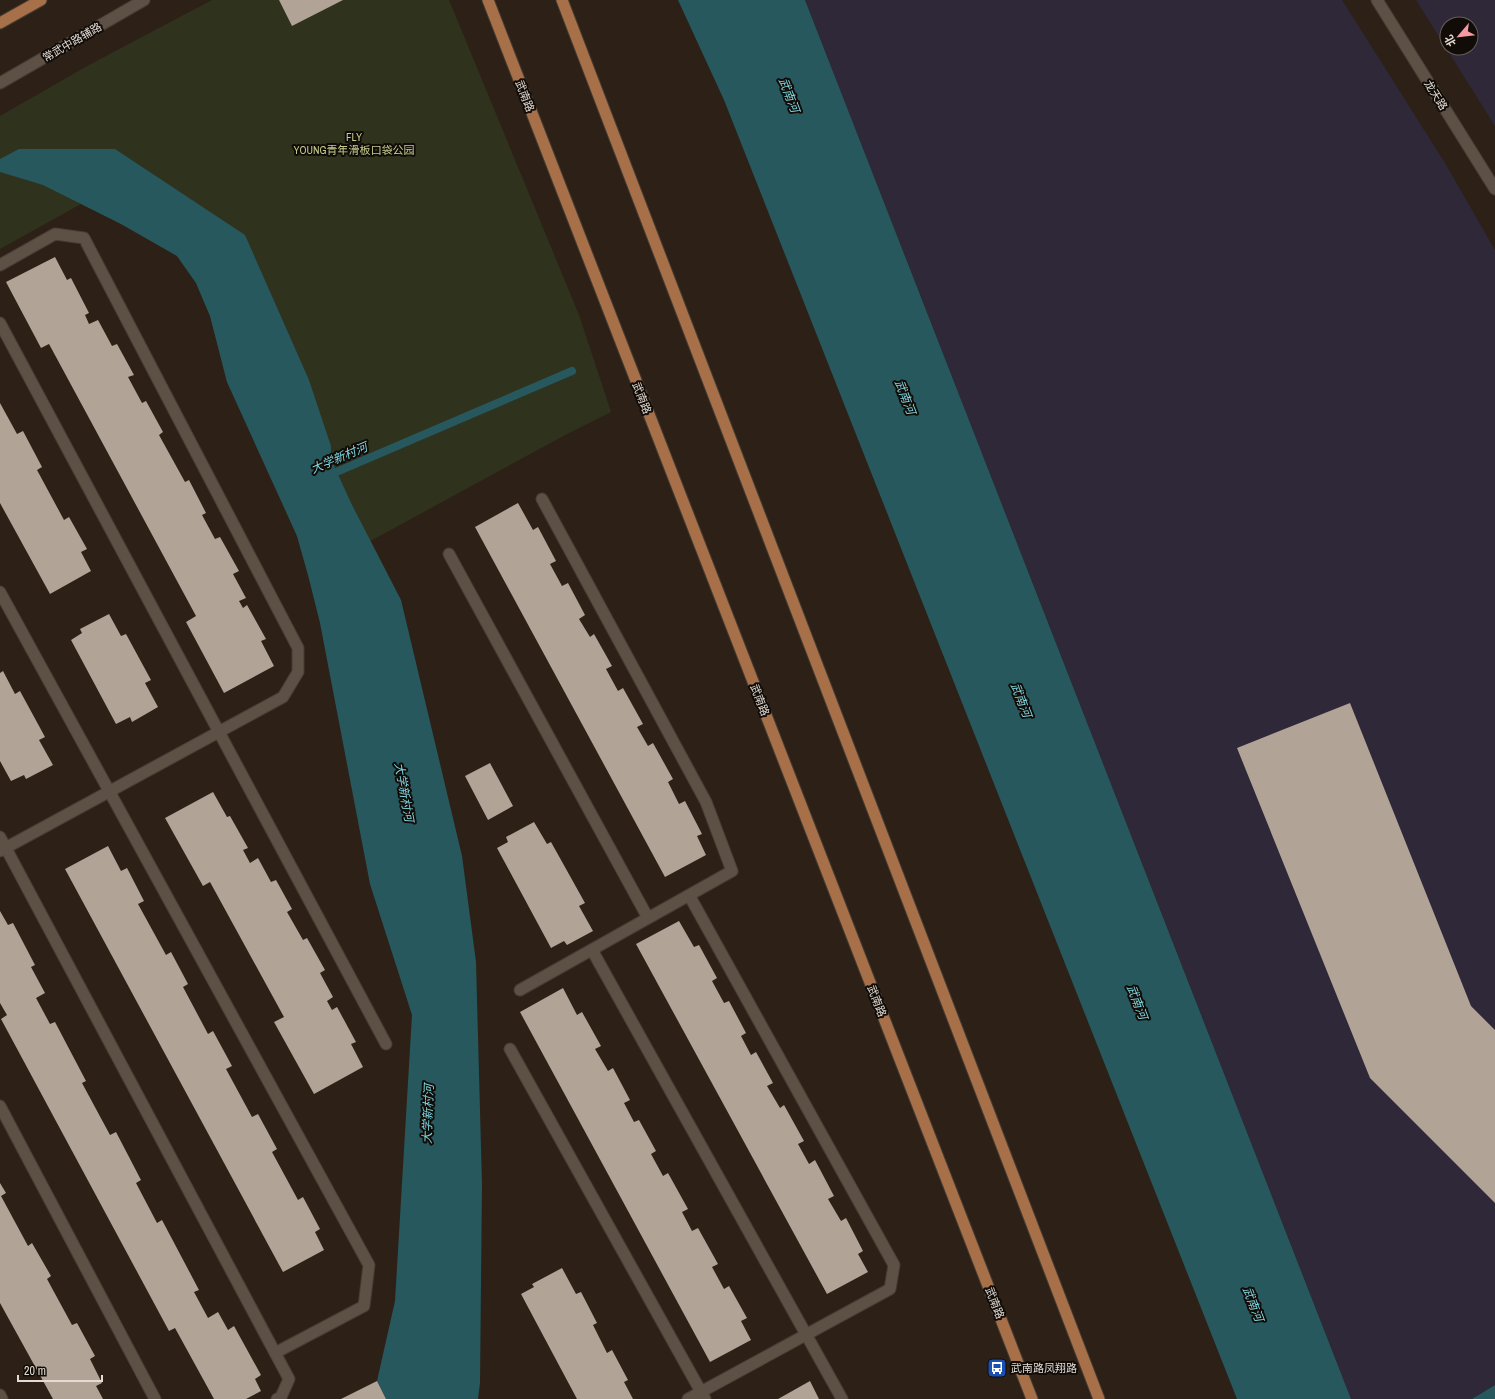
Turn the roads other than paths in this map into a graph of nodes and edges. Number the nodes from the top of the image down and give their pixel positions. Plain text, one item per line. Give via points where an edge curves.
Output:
1 (41, 0) edge
2 (144, 0) edge
3 (488, 0) edge
4 (562, 0) edge
5 (1377, 0) edge
6 (0, 24) edge
7 (0, 83) edge
8 (1495, 189) edge
9 (0, 265) edge
10 (0, 323) edge
11 (542, 499) dead end
12 (449, 554) dead end
13 (0, 592) edge
14 (219, 732) junction
15 (109, 791) junction
16 (0, 837) edge
17 (3, 849) edge
18 (689, 895) junction
19 (648, 918) junction
20 (592, 950) junction
21 (520, 990) dead end
22 (386, 1044) dead end
23 (510, 1049) dead end
24 (0, 1106) edge
25 (806, 1334) junction
26 (275, 1353) junction
27 (0, 1395) edge
28 (703, 1395) edge
29 (2, 1399) edge
30 (155, 1399) edge
31 (278, 1399) edge
32 (688, 1399) edge
33 (842, 1399) edge
34 (1032, 1399) edge
35 (1099, 1399) edge

1 - 6 main road
2 - 7 street, 常武中路辅路
3 - 34 main road, 武南路
4 - 35 main road
5 - 8 street, 龙天路
9 - 14 street via 55,234 84,238 298,648 298,672 283,697
10 - 14 street
11 - 18 street via 709,808 732,871
12 - 19 street
13 - 15 street
14 - 15 street
14 - 22 street
15 - 17 street
15 - 26 street via 369,1265 364,1306
16 - 17 street
17 - 26 street
18 - 19 street
18 - 25 street via 894,1265 890,1289
19 - 20 street
20 - 21 street
20 - 25 street
23 - 28 street
24 - 30 street
25 - 28 street
25 - 33 street
26 - 31 street via 289,1378
27 - 29 street
28 - 32 street

